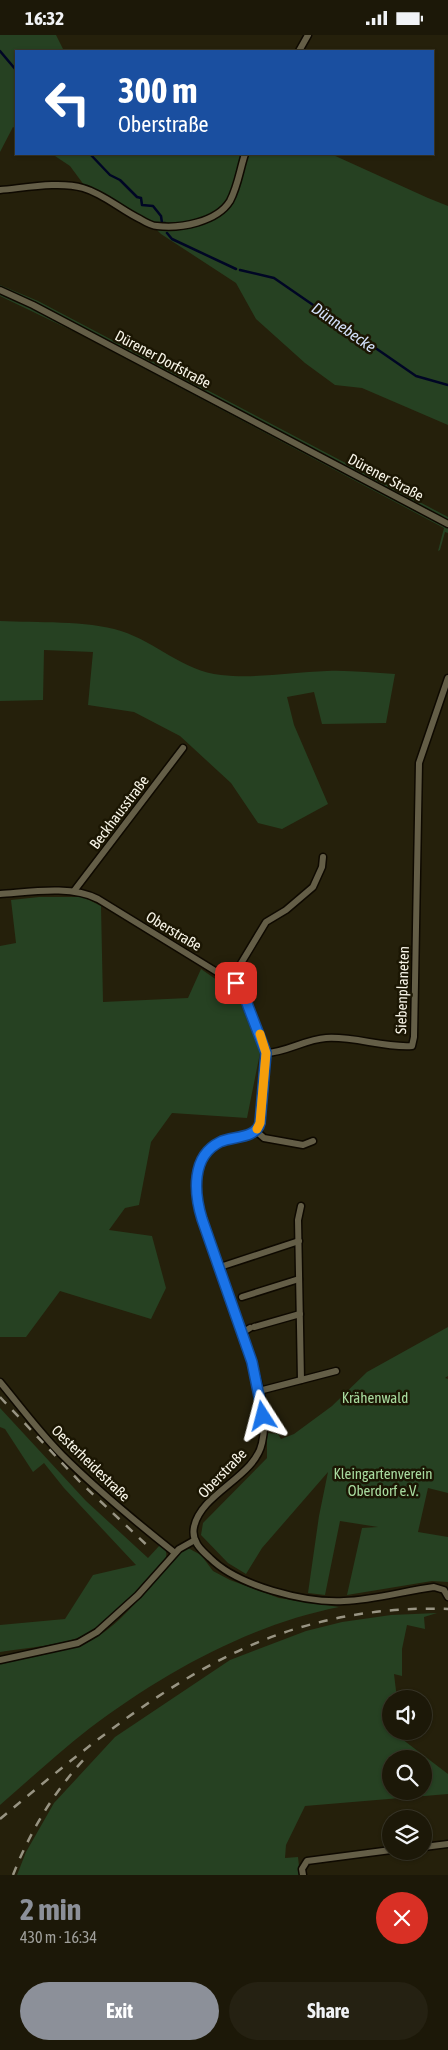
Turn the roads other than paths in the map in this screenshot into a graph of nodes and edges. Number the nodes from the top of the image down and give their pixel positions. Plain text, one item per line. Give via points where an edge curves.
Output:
1 (308, 35) edge
2 (300, 50) edge
3 (245, 155) edge
4 (0, 190) edge
5 (0, 290) edge
6 (313, 452) joint
7 (448, 524) edge
8 (448, 678) edge
9 (183, 748) dead end
10 (323, 857) dead end
11 (74, 891) junction
12 (3, 893) edge
13 (230, 980) junction
14 (266, 1053) junction
15 (256, 1131) junction
16 (313, 1141) dead end
17 (301, 1206) dead end
18 (299, 1241) junction
19 (220, 1267) junction
20 (299, 1279) junction
21 (242, 1297) dead end
22 (300, 1314) junction
23 (242, 1333) junction
24 (336, 1371) dead end
25 (301, 1380) junction
26 (0, 1382) edge
27 (259, 1391) junction
28 (195, 1540) junction
29 (175, 1553) junction
30 (446, 1590) edge
31 (448, 1597) edge
32 (0, 1660) edge
33 (448, 1844) edge
34 (432, 1846) edge
35 (382, 1851) edge
36 (303, 1875) edge

1 - 2 street
3 - 4 street via 229,203 202,221 171,227 155,226 84,188 58,186
5 - 6 street, Dürener Dorfstraße
6 - 7 street, Dürener Straße
8 - 14 street, Siebenplaneten via 418,763 412,1046 328,1038
9 - 11 street, Beckhausstraße
10 - 13 street via 313,887 266,922
11 - 12 street, Oberstraße
11 - 13 street, Oberstraße via 98,899
13 - 14 street, Oberstraße via 243,993
14 - 15 street, Oberstraße via 260,1123
15 - 16 street via 264,1138 303,1145
15 - 19 street, Oberstraße via 221,1141 212,1147 205,1154 197,1174 197,1202
17 - 18 street
18 - 19 street
18 - 20 street
19 - 23 street, Oberstraße
20 - 21 street
20 - 22 street
22 - 23 street via 252,1327
22 - 25 street
23 - 27 street, Oberstraße
24 - 25 street
25 - 27 street
26 - 29 street, Oesterheidestraße via 62,1455 112,1502
27 - 28 street, Oberstraße via 263,1416 259,1452 202,1511 194,1525
28 - 29 street
28 - 30 street via 222,1569 249,1583 288,1594 344,1601 434,1587
29 - 32 street via 138,1595 98,1632 78,1643
30 - 31 street
33 - 34 street
35 - 36 street via 307,1861 302,1869

